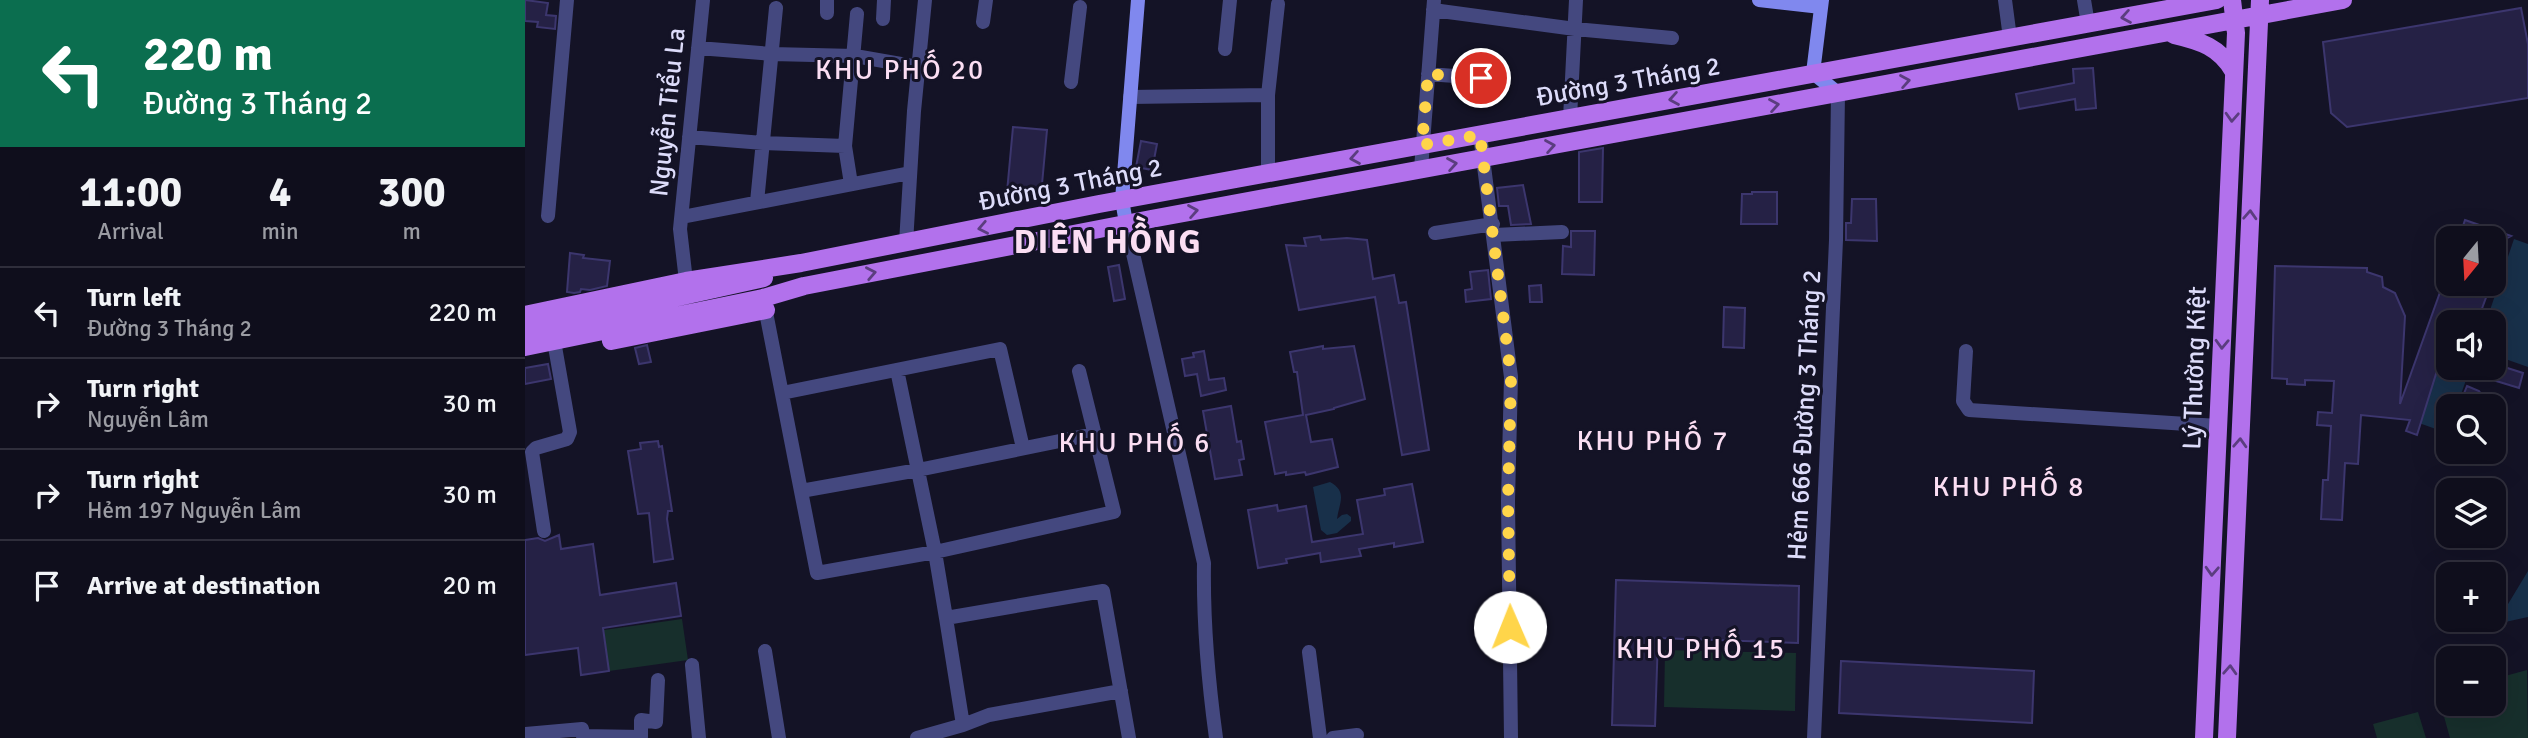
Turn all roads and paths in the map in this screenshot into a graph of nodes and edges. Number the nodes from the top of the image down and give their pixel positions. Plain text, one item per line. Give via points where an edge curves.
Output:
1 (567, 0) edge
2 (703, 0) edge
3 (884, 0) edge
4 (925, 0) edge
5 (986, 0) edge
6 (1138, 0) edge
7 (1230, 0) edge
8 (1576, 0) edge
9 (1759, 0) edge
10 (2005, 0) edge
11 (2084, 0) edge
12 (2217, 0) edge
13 (2232, 0) edge
14 (2343, 0) edge
15 (1278, 4) dead end
16 (1822, 4) edge
17 (771, 5) edge
18 (1433, 5) edge
19 (1080, 7) dead end
20 (2259, 8) edge
21 (2293, 10) junction
22 (857, 14) dead end
23 (883, 19) dead end
24 (2233, 21) junction
25 (983, 22) dead end
26 (2088, 24) junction
27 (1576, 29) junction
28 (2167, 33) junction
29 (1672, 38) dead end
30 (2010, 38) junction
31 (698, 48) junction
32 (1225, 49) dead end
33 (2258, 50) junction
34 (772, 54) junction
35 (855, 56) junction
36 (1483, 60) dead end
37 (918, 67) junction
38 (2234, 72) junction
39 (1428, 74) junction
40 (1814, 74) junction
41 (1071, 82) dead end
42 (1838, 93) junction
43 (1268, 95) junction
44 (1130, 97) junction
45 (1570, 118) junction
46 (1480, 135) junction
47 (689, 137) junction
48 (763, 143) junction
49 (1422, 145) junction
50 (845, 146) junction
51 (1483, 158) junction
52 (1421, 169) junction
53 (910, 173) junction
54 (1268, 174) junction
55 (851, 184) junction
56 (1122, 200) junction
57 (757, 202) junction
58 (548, 216) dead end
59 (681, 223) junction
60 (1126, 223) junction
61 (1493, 230) junction
62 (1562, 232) dead end
63 (1436, 233) dead end
64 (906, 243) junction
65 (801, 263) junction
66 (686, 281) junction
67 (740, 285) junction
68 (804, 286) junction
69 (764, 304) junction
70 (533, 308) edge
71 (525, 331) edge
72 (555, 346) junction
73 (525, 347) edge
74 (1966, 351) dead end
75 (525, 358) edge
76 (897, 370) junction
77 (1079, 371) dead end
78 (782, 393) junction
79 (2218, 426) junction
80 (1094, 434) junction
81 (1023, 448) junction
82 (918, 470) junction
83 (800, 491) junction
84 (544, 531) dead end
85 (935, 552) junction
86 (946, 618) junction
87 (765, 651) dead end
88 (1309, 652) dead end
89 (692, 665) dead end
90 (658, 680) dead end
91 (1121, 691) junction
92 (964, 725) junction
93 (525, 734) edge
94 (1357, 735) dead end
95 (584, 737) edge
96 (699, 738) edge
97 (779, 738) edge
98 (917, 738) edge
99 (1129, 738) edge
100 (1216, 738) edge
101 (1320, 738) edge
102 (1333, 738) edge
103 (1511, 738) edge
104 (1814, 738) edge
105 (2204, 738) edge
106 (2227, 738) edge

1 - 58 street
2 - 31 street, Nguyễn Tiểu La
3 - 23 street
4 - 37 street
5 - 25 street
6 - 44 street
7 - 32 street
8 - 27 street
9 - 16 street
10 - 30 street
11 - 26 street
12 -> 26 main road, Đường 3 Tháng 2
13 - 24 main road, Lý Thường Kiệt
14 - 21 main road
15 - 43 street
16 - 40 street
17 - 34 street
18 - 27 street
18 - 39 street
19 - 41 street
20 - 21 main road
20 - 24 main road
20 - 33 main road, Lý Thường Kiệt
21 - 33 main road
22 - 35 street
24 - 28 main road
24 - 38 main road, Lý Thường Kiệt
26 - 30 main road, Đường 3 Tháng 2
27 - 29 street
27 - 45 street
28 - 38 main road via 2210,46
42 -> 28 main road, Đường 3 Tháng 2
30 - 40 main road, Đường 3 Tháng 2
31 - 34 street
31 - 47 street, Nguyễn Tiểu La
106 -> 33 main road, Lý Thường Kiệt
34 - 35 street
34 - 48 street
35 - 37 street
35 - 50 street
36 - 39 street via 1481,78
37 - 53 street
38 -> 79 main road, Lý Thường Kiệt
39 - 49 street
40 - 42 street
40 -> 45 main road, Đường 3 Tháng 2
51 -> 42 main road, Đường 3 Tháng 2
42 - 104 street, Hẻm 666 Đường 3 Tháng 2
43 - 44 street
43 - 54 street
44 - 56 street
45 - 46 main road, Đường 3 Tháng 2
46 - 49 main road, Đường 3 Tháng 2
46 - 51 street
47 - 48 street
47 - 59 street, Nguyễn Tiểu La
48 - 50 street
48 - 57 street
49 - 52 street
49 -> 54 main road, Đường 3 Tháng 2
50 - 55 street
52 -> 51 main road, Đường 3 Tháng 2
51 - 61 street
60 -> 52 main road, Đường 3 Tháng 2
53 - 55 street
53 - 64 street
54 - 56 main road, Đường 3 Tháng 2
55 - 57 street
56 - 60 street
56 -> 64 main road, Đường 3 Tháng 2
57 - 59 street
59 - 66 street, Nguyễn Tiểu La
68 -> 60 main road, Đường 3 Tháng 2
60 - 100 street via 1204,563 1206,670
61 - 62 street
61 - 63 street
61 - 103 street via 1511,377
64 - 65 main road, Đường 3 Tháng 2
65 - 66 main road, Đường 3 Tháng 2
65 - 67 main road, Đường 3 Tháng 2
66 - 70 main road, Đường 3 Tháng 2
67 - 68 main road, Đường 3 Tháng 2
67 - 71 main road
68 - 69 main road, Đường 3 Tháng 2
69 - 72 main road, Đường 3 Tháng 2
69 - 78 street
72 - 73 main road, Đường 3 Tháng 2
72 - 75 main road, Đường 3 Tháng 2
72 - 84 street via 570,432 567,439 532,452
74 - 79 street via 1963,401 1969,410
76 - 78 street
76 - 81 street via 999,349
76 - 82 street
77 - 80 street
78 - 83 street
79 -> 105 main road, Lý Thường Kiệt
80 - 81 street
80 - 85 street via 1114,512
81 - 82 street
82 - 83 street
82 - 85 street
83 - 85 street via 817,573
85 - 86 street
86 - 91 street via 1103,591
86 - 92 street
87 - 97 street
88 - 101 street
89 - 96 street
90 - 95 street via 656,722 641,720 641,737
91 - 92 street via 989,715
91 - 99 street
92 - 98 street
93 - 95 street via 582,729
94 - 102 street

